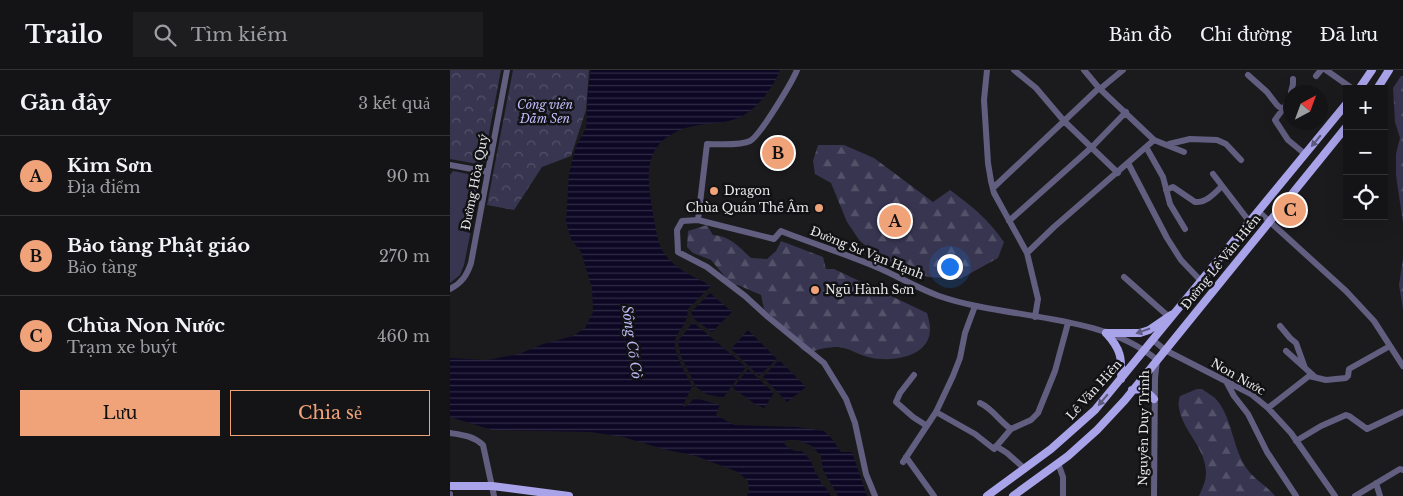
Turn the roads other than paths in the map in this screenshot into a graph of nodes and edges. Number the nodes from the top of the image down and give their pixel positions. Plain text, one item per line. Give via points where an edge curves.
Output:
1 (507, 70) edge
2 (797, 70) edge
3 (987, 70) edge
4 (1014, 70) edge
5 (1084, 70) edge
6 (1124, 70) edge
7 (1326, 70) edge
8 (1372, 70) edge
9 (1389, 70) edge
10 (1248, 75) dead end
11 (1293, 79) dead end
12 (1293, 85) edge
13 (1347, 85) edge
14 (1362, 85) edge
15 (1380, 85) edge
16 (1100, 89) junction
17 (1343, 109) edge
18 (1283, 110) joint
19 (1126, 112) junction
20 (1064, 121) junction
21 (1344, 130) edge
22 (1154, 140) junction
23 (1162, 143) junction
24 (1092, 147) junction
25 (1146, 147) junction
26 (1184, 152) dead end
27 (1305, 154) junction
28 (1241, 160) dead end
29 (1128, 163) junction
30 (450, 165) edge
31 (488, 172) junction
32 (1118, 173) junction
33 (1213, 174) dead end
34 (1222, 186) junction
35 (993, 188) junction
36 (1166, 190) junction
37 (1258, 211) junction
38 (698, 220) junction
39 (1269, 220) junction
40 (1009, 221) junction
41 (1249, 221) junction
42 (1185, 229) dead end
43 (1027, 254) junction
44 (1124, 277) dead end
45 (1201, 281) junction
46 (450, 289) edge
47 (975, 306) junction
48 (1176, 312) junction
49 (1168, 316) junction
50 (1035, 317) junction
51 (1068, 323) junction
52 (1280, 326) dead end
53 (1106, 333) junction
54 (1153, 340) junction
55 (1390, 346) junction
56 (1145, 350) junction
57 (1165, 350) junction
58 (1286, 351) dead end
59 (1156, 360) junction
60 (1403, 366) edge
61 (1305, 368) junction
62 (914, 375) dead end
63 (1315, 377) junction
64 (1121, 379) junction
65 (1227, 383) junction
66 (1132, 390) junction
67 (1154, 399) junction
68 (980, 403) dead end
69 (1268, 408) junction
70 (936, 412) junction
71 (1403, 412) edge
72 (927, 426) junction
73 (1011, 428) junction
74 (450, 433) edge
75 (1296, 441) junction
76 (996, 446) junction
77 (1058, 463) junction
78 (1025, 468) junction
79 (1403, 470) edge
80 (1376, 482) junction
81 (450, 486) edge
82 (492, 486) junction
83 (545, 494) edge
84 (494, 496) edge
85 (569, 496) edge
86 (875, 496) edge
87 (934, 496) edge
88 (987, 496) edge
89 (1013, 496) edge
90 (1063, 496) edge
91 (1154, 496) edge
92 (1296, 496) edge
93 (1335, 496) edge
94 (1355, 496) edge
95 (1380, 496) edge

1 - 31 street, Đường Hòa Quý
2 - 38 street via 750,141 707,144
3 - 35 street via 984,100
4 - 20 street via 1036,88
5 - 16 street
6 - 16 street
7 - 13 street
8 - 14 main road
9 - 15 main road
10 - 18 street
11 - 12 street
16 - 19 street
16 - 20 street
17 -> 27 main road, Đường Lê Văn Hiến
18 - 27 street via 1275,120 1288,140
19 - 22 street
19 - 24 street
20 - 24 street
20 - 35 street
21 - 39 main road, Đường Lê Văn Hiến
22 - 23 street
22 - 25 street
23 - 26 street
23 - 28 street via 1217,140 1226,144
24 - 32 street
24 - 40 street
25 - 29 street
25 - 36 street via 1163,177
27 - 37 main road, Đường Lê Văn Hiến
29 - 32 street
29 - 45 street via 1167,238 1181,260
30 - 31 street
31 - 46 street, Đường Hòa Quý via 469,268 461,282
32 - 43 street
33 - 34 street
34 - 36 street via 1199,203 1173,187
34 - 41 street
35 - 40 street
36 - 42 street
37 - 39 street
37 - 41 main road, Đường Lê Văn Hiến
38 - 47 street, Đường Sư Vạn Hạnh via 774,239 781,232 872,265 939,296
38 - 86 street via 682,221 677,230 678,252 715,273 824,363 846,399
39 - 55 street via 1346,291 1374,321
39 - 57 main road, Đường Lê Văn Hiến
40 - 43 street
41 - 45 main road, Đường Lê Văn Hiến
43 - 50 street via 1038,299
44 - 49 street
45 - 48 main road, Lê Văn Hiến
47 - 50 street, Đường Sư Vạn Hạnh
47 - 70 street via 960,358
48 - 49 main road
48 - 54 main road, Lê Văn Hiến
49 -> 53 main road via 1140,333
50 - 51 street, Đường Sư Vạn Hạnh
51 - 53 street, Đường Sư Vạn Hạnh
51 - 73 street via 1038,412 1032,420
52 - 61 street via 1296,343
53 - 56 street, Đường Sư Vạn Hạnh
53 - 64 main road via 1116,343 1120,355
54 - 56 main road, Lê Văn Hiến
54 - 57 street, Non Nước
55 - 60 street
55 - 63 street via 1348,369 1346,378 1326,380
56 - 59 street, Đường Sư Vạn Hạnh
56 - 64 main road, Lê Văn Hiến
57 - 59 main road, Đường Lê Văn Hiến
57 - 65 street, Non Nước
58 - 61 street
59 - 66 main road, Đường Lê Văn Hiến
59 - 67 street, Nguyễn Duy Trinh
61 - 63 street
62 - 72 street via 896,402
63 - 69 street via 1309,376
64 -> 78 main road, Lê Văn Hiến via 1081,424
65 - 69 street, Non Nước via 1251,394
65 - 92 street
66 - 67 main road via 1146,391
66 - 77 main road via 1097,430
67 - 91 street, Nguyễn Duy Trinh
68 - 73 street
69 - 75 street, Non Nước
70 - 72 street
70 - 76 street via 994,448
71 - 75 street via 1367,429 1346,416
72 - 87 street via 904,460
73 - 76 street
74 - 82 street via 466,435 483,445
75 - 93 street, Non Nước
76 - 78 street
77 - 89 main road
77 - 90 street via 1063,476
78 - 88 main road, Lê Văn Hiến
79 - 80 street
80 - 94 street
80 - 95 street
81 - 82 main road
82 - 83 main road
82 - 84 street
83 - 85 main road

